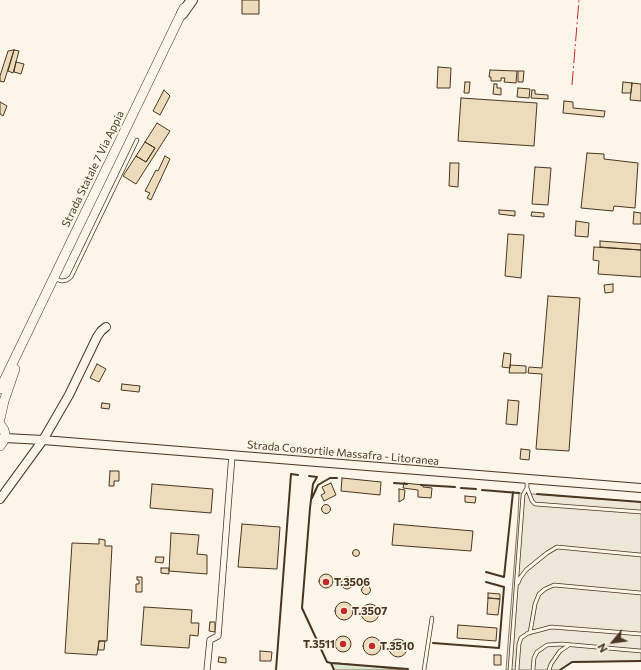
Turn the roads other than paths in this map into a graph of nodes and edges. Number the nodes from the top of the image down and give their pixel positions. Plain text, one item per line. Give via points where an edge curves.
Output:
1 (188, 0) edge
2 (192, 0) edge
3 (182, 14) junction
4 (137, 140) dead end
5 (53, 279) junction
6 (106, 327) dead end
7 (20, 348) junction
8 (0, 389) edge
9 (0, 419) edge
10 (0, 424) edge
11 (43, 440) junction
12 (2, 442) edge
13 (232, 455) junction
14 (527, 479) junction
15 (527, 488) junction
16 (641, 488) edge
17 (0, 500) edge
18 (641, 512) edge
19 (641, 554) edge
20 (516, 586) junction
21 (641, 593) edge
22 (432, 618) dead end
23 (530, 633) junction
24 (641, 634) edge
25 (569, 645) junction
26 (641, 651) edge
27 (208, 670) edge
28 (425, 670) edge
29 (510, 670) edge
30 (517, 670) edge
31 (533, 670) edge
32 (549, 670) edge

1 - 3 main road, Strada Statale 7 Via Appia
2 - 3 highway
3 - 5 main road, Strada Statale 7 Via Appia
4 - 5 lane via 71,277 62,281
5 - 7 main road, Strada Statale 7 Via Appia
6 - 11 street via 97,337 69,395
7 - 8 main road, Strada Statale 7 Via Appia
7 - 9 main road, Strada Statale 7 Via Appia
10 - 12 main road via 4,430
11 - 12 street, Strada Consortile Massafra - Litoranea
11 - 13 street, Strada Consortile Massafra - Litoranea
11 - 17 street
13 - 14 street, Strada Consortile Massafra - Litoranea
13 - 27 street via 218,636 210,640
14 - 15 lane
14 - 16 street, Strada Consortile Massafra - Litoranea
15 - 18 lane via 535,504
15 - 20 lane via 523,495
19 - 20 lane via 557,547 526,570
20 - 29 lane
21 - 23 lane via 554,585 539,594
22 - 28 lane
23 - 24 lane via 551,628
23 - 30 lane via 521,638
25 - 26 lane
25 - 31 lane via 546,645 537,652
25 - 32 lane via 560,651

